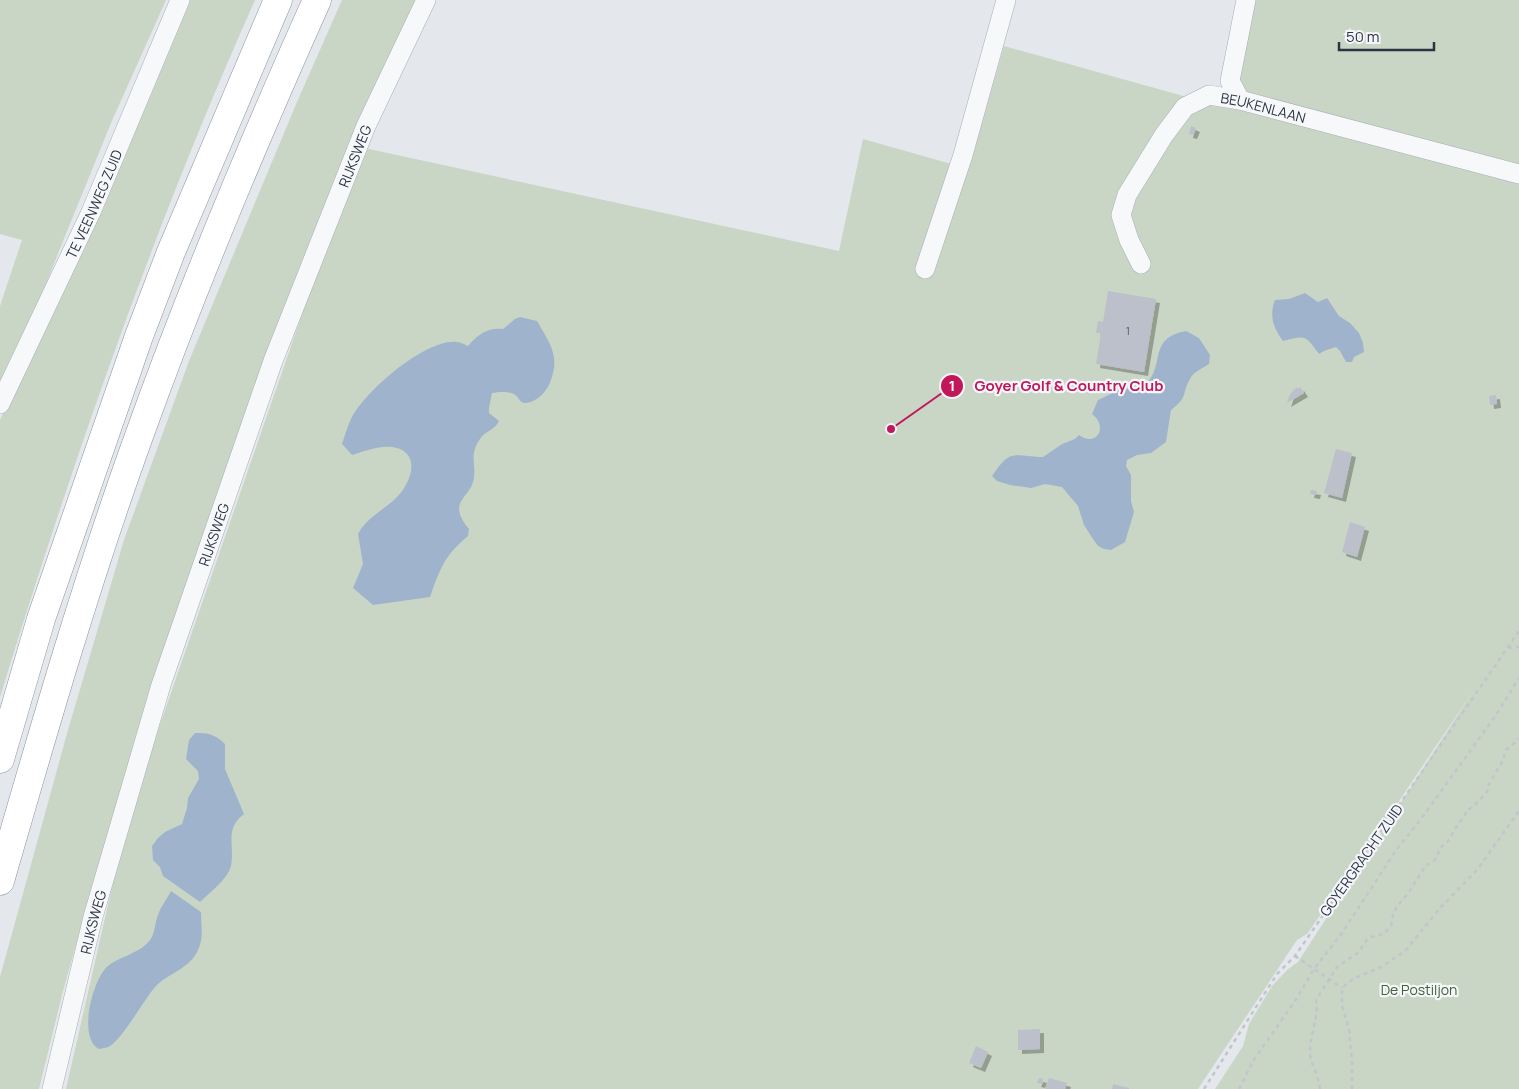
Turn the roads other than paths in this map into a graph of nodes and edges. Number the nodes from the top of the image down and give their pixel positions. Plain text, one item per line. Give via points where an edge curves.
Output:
1 (180, 0) edge
2 (278, 0) edge
3 (317, 0) edge
4 (426, 0) edge
5 (1006, 0) edge
6 (1246, 0) edge
7 (1240, 100) junction
8 (1519, 174) edge
9 (1141, 264) dead end
10 (925, 268) dead end
11 (0, 404) edge
12 (0, 759) edge
13 (0, 881) edge
14 (52, 1089) edge

1 - 11 street, TE VEENWEG ZUID via 91,212
2 - 12 highway via 174,243 139,336 41,619
3 - 13 highway via 203,266 139,436 73,635
4 - 14 street, RIJKSWEG via 366,126 277,352 161,685 93,917
5 - 10 street via 963,155
6 - 7 street via 1230,81
7 - 8 street, BEUKENLAAN
7 - 9 street, BEUKENLAAN via 1210,95 1185,107 1126,195 1120,216

